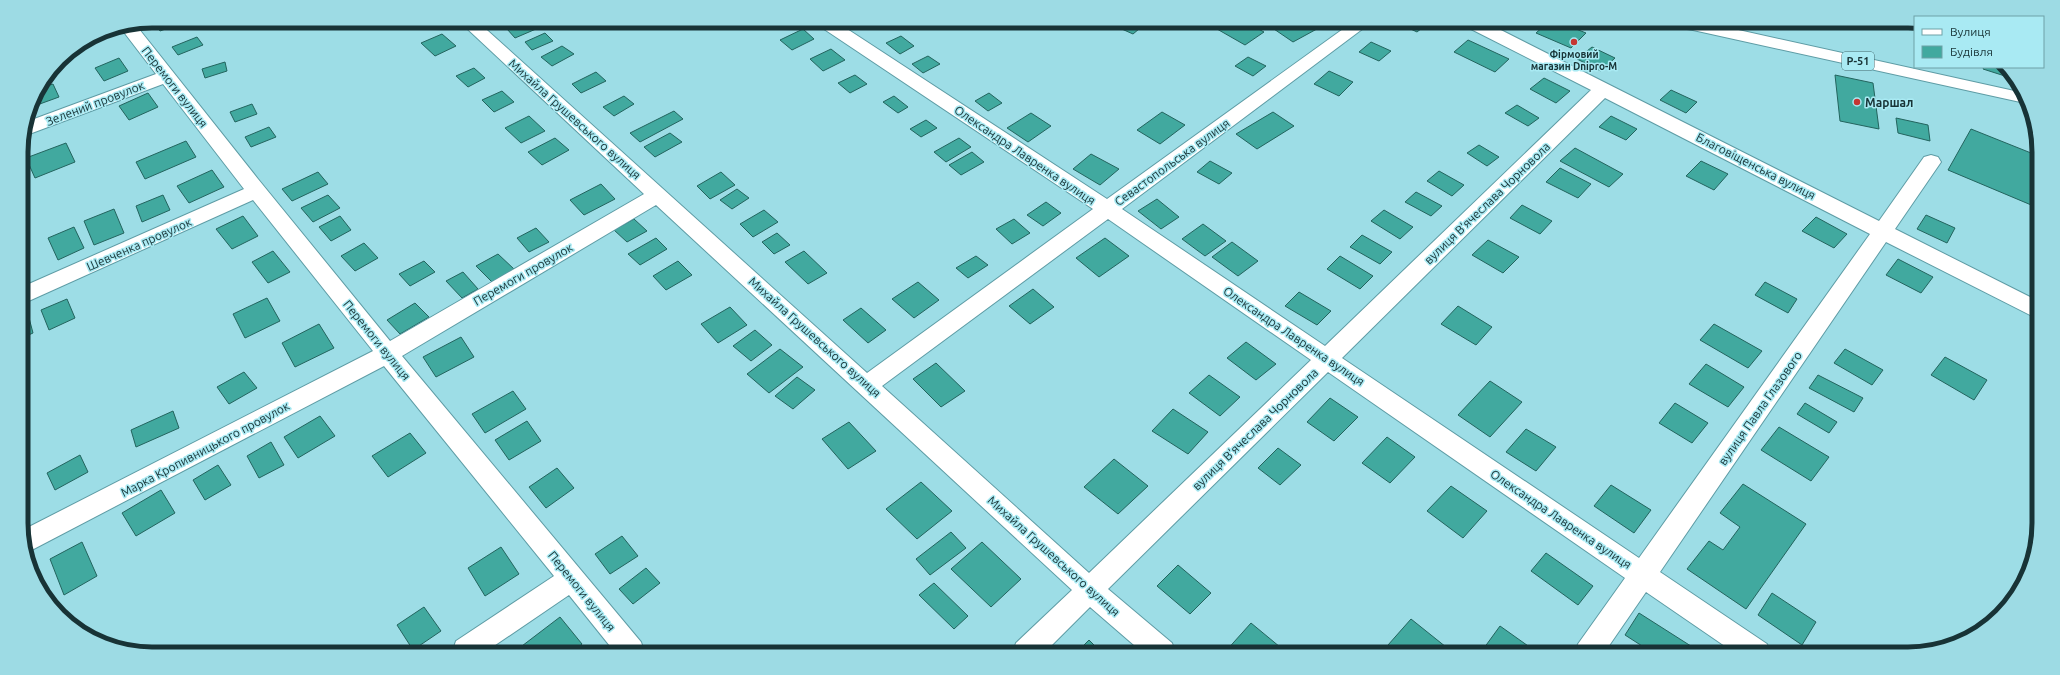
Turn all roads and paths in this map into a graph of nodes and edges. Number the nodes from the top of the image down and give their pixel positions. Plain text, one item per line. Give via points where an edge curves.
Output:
1 (475, 28) edge
2 (835, 28) edge
3 (1356, 28) edge
4 (1483, 28) edge
5 (1707, 28) edge
6 (131, 30) edge
7 (166, 77) junction
8 (1603, 88) junction
9 (2019, 97) edge
10 (30, 128) edge
11 (1931, 162) dead end
12 (256, 191) junction
13 (658, 195) junction
14 (1107, 209) junction
15 (1883, 231) junction
16 (28, 293) edge
17 (2032, 308) edge
18 (387, 354) junction
19 (1328, 359) junction
20 (867, 385) junction
21 (29, 540) edge
22 (1642, 575) junction
23 (572, 578) junction
24 (1089, 589) junction
25 (470, 647) edge
26 (628, 647) edge
27 (1031, 647) edge
28 (1156, 647) edge
29 (1592, 647) edge
30 (1748, 647) edge

1 - 13 street, Михайла Грушевського вулиця
2 - 14 street, Олександра Лавренка вулиця
3 - 14 street, Севастопольська вулиця
4 - 8 street, Благовіщенська вулиця
5 - 9 street, Р-51
6 - 7 street, Перемоги вулиця
7 - 10 street, Зелений провулок
7 - 12 street, Перемоги вулиця
8 - 15 street, Благовіщенська вулиця
8 - 19 street, вулиця В’ячеслава Чорновола
11 - 15 street, вулиця Павла Глазового
12 - 16 street, Шевченка провулок
12 - 18 street, Перемоги вулиця
13 - 18 street, Перемоги провулок
13 - 20 street, Михайла Грушевського вулиця
14 - 19 street, Олександра Лавренка вулиця
14 - 20 street, Севастопольська вулиця
15 - 17 street, Благовіщенська вулиця
15 - 22 street, вулиця Павла Глазового
18 - 21 street, Марка Кропивницького провулок
18 - 23 street, Перемоги вулиця
19 - 22 street, Олександра Лавренка вулиця
19 - 24 street, вулиця В’ячеслава Чорновола
20 - 24 street, Михайла Грушевського вулиця
22 - 29 street, вулиця Павла Глазового
22 - 30 street, Олександра Лавренка вулиця
23 - 25 street
23 - 26 street, Перемоги вулиця
24 - 27 street, вулиця В’ячеслава Чорновола
24 - 28 street, Михайла Грушевського вулиця

